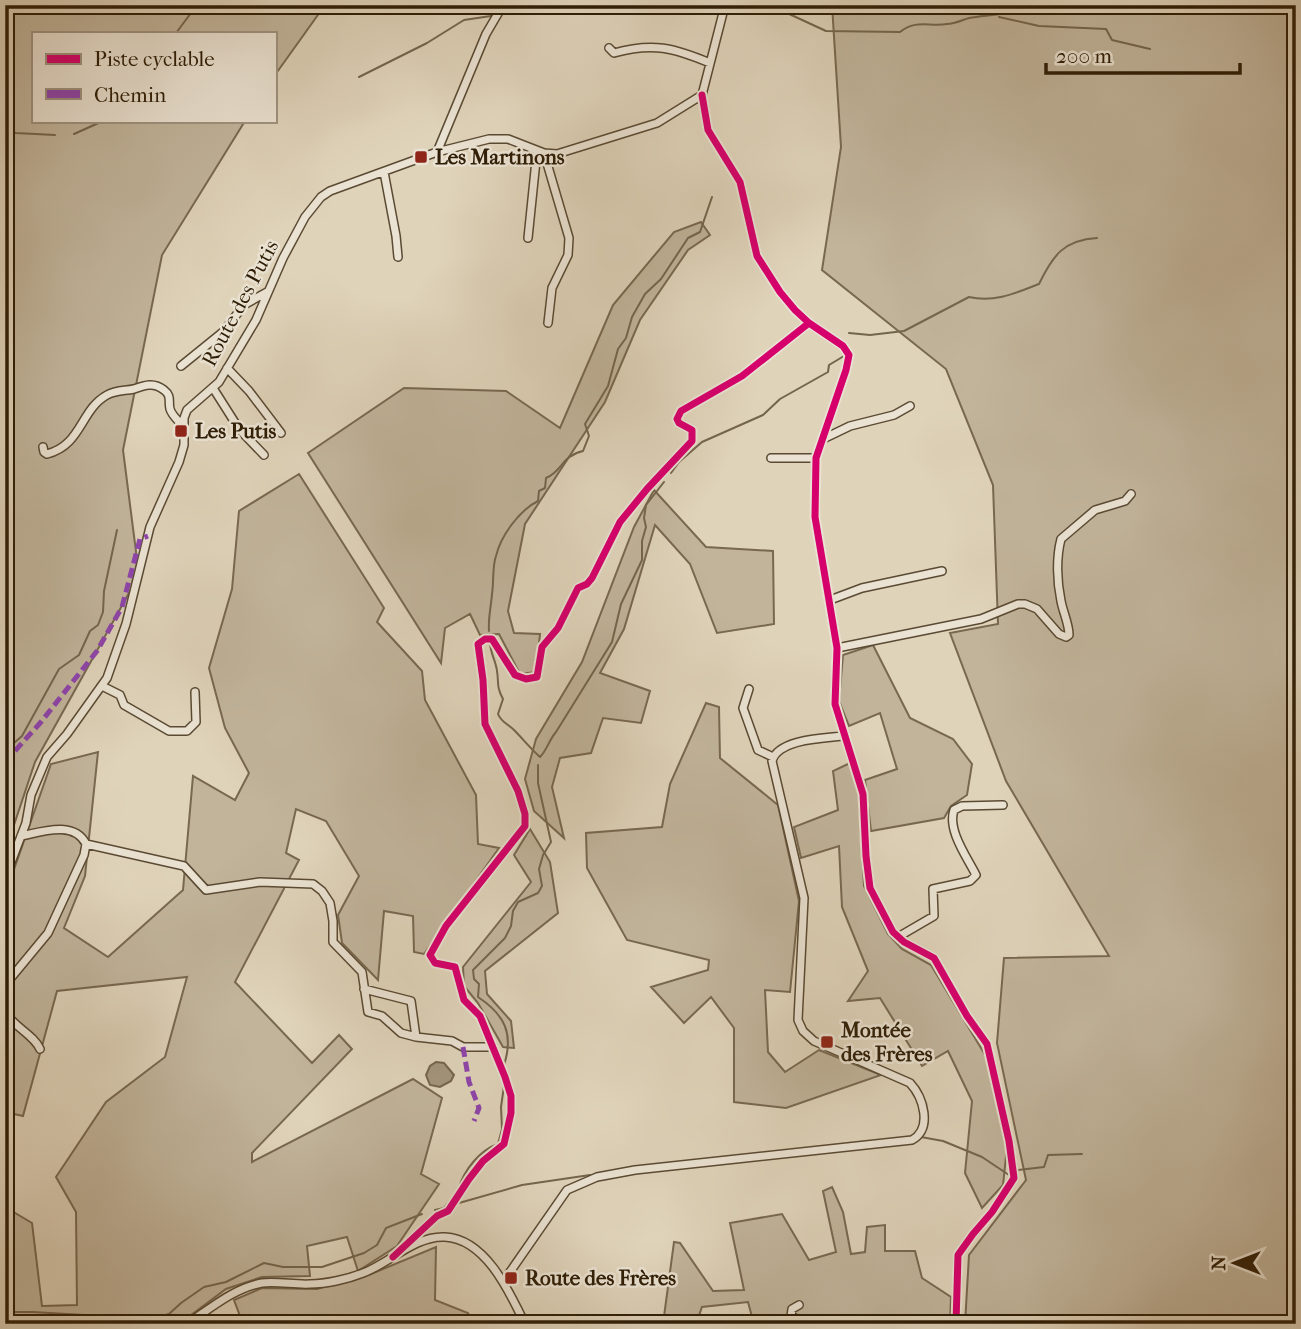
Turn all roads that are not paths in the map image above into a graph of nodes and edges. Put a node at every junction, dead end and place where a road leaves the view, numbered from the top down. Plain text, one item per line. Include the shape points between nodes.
1 (503, 5) edge
2 (725, 5) edge
3 (609, 48) dead end
4 (710, 63) junction
5 (702, 95) junction
6 (437, 152) junction
7 (540, 152) junction
8 (384, 172) junction
9 (528, 238) dead end
10 (398, 257) dead end
11 (268, 292) junction
12 (548, 323) dead end
13 (809, 323) junction
14 (181, 366) dead end
15 (227, 368) junction
16 (213, 387) junction
17 (910, 406) dead end
18 (184, 427) junction
19 (281, 433) dead end
20 (823, 439) junction
21 (43, 447) dead end
22 (264, 455) dead end
23 (771, 458) dead end
24 (816, 458) junction
25 (1131, 494) dead end
26 (943, 571) dead end
27 (830, 600) junction
28 (837, 648) junction
29 (102, 686) junction
30 (748, 689) dead end
31 (195, 692) dead end
32 (843, 736) junction
33 (773, 757) junction
34 (1003, 805) dead end
35 (21, 836) junction
36 (86, 844) junction
37 (5, 878) edge
38 (898, 937) junction
39 (5, 985) edge
40 (364, 989) junction
41 (5, 1012) edge
42 (416, 1037) junction
43 (494, 1047) junction
44 (40, 1049) dead end
45 (393, 1257) junction
46 (502, 1282) junction
47 (799, 1305) dead end
48 (187, 1324) edge
49 (525, 1324) edge
50 (806, 1324) edge
51 (956, 1324) edge

1 - 6 street via 487,31
2 - 4 street
3 - 4 street via 614,53 670,48
4 - 5 street
5 - 7 street, Route des Putis via 657,123 566,152
5 - 13 street via 708,130 740,182 757,256 780,292
6 - 7 street, Route des Putis via 500,138
6 - 8 street, Route des Putis
7 - 9 street
7 - 12 street via 569,238 568,256 552,288
8 - 10 street
8 - 11 street, Route des Putis via 321,197 305,217
11 - 14 street via 244,305 223,332
11 - 15 street, Route des Putis
13 - 20 street via 849,355
13 - 43 street via 756,366 681,411 677,419 691,430 692,441 615,530 592,578 578,588 558,628 542,647 537,677 515,675 492,639 478,643 485,724 518,791 525,827 446,926 430,955 435,963 455,967 464,1000 480,1016
15 - 16 street, Route des Putis
15 - 19 street
16 - 18 street, Route des Putis via 187,411
16 - 22 street via 239,429
17 - 20 street
18 - 21 street via 172,413 169,394 146,385 108,394 89,412 75,438 47,454
18 - 29 street, Route des Putis via 179,462 150,527 126,624
20 - 24 street
23 - 24 street
24 - 27 street via 815,517
25 - 28 street via 1125,501 1095,510 1061,539 1058,567 1069,629 1066,637 1037,609 1018,604 981,619
26 - 27 street via 862,588
27 - 28 street
28 - 32 street via 835,704
29 - 31 street via 120,695 124,705 169,731 187,731 196,722
29 - 35 street, Route des Putis via 47,757
30 - 33 street via 743,711 758,750
32 - 33 street via 783,747
32 - 38 street via 863,794 870,888
33 - 46 street via 804,898 800,1026 814,1041 910,1083 922,1102 922,1130 912,1140 597,1177 567,1190
34 - 38 street via 954,810 954,828 976,875 970,881 933,889 934,916
35 - 36 street via 66,830 78,834
35 - 37 street, Route des Putis
36 - 39 street via 48,933
36 - 40 street via 184,866 206,890 260,881 313,884 330,904 333,942 362,972
38 - 51 street via 934,958 987,1044 1009,1141 1014,1178 958,1255
40 - 42 street via 368,1012
40 - 42 street via 411,1001
41 - 44 street
42 - 43 street via 452,1041 463,1047
43 - 45 street via 511,1096 504,1144 483,1161 448,1212 437,1216
45 - 46 street via 418,1243 445,1237 470,1245
45 - 48 street via 363,1273 314,1284 263,1283 235,1291
46 - 49 street
47 - 50 street via 791,1316

